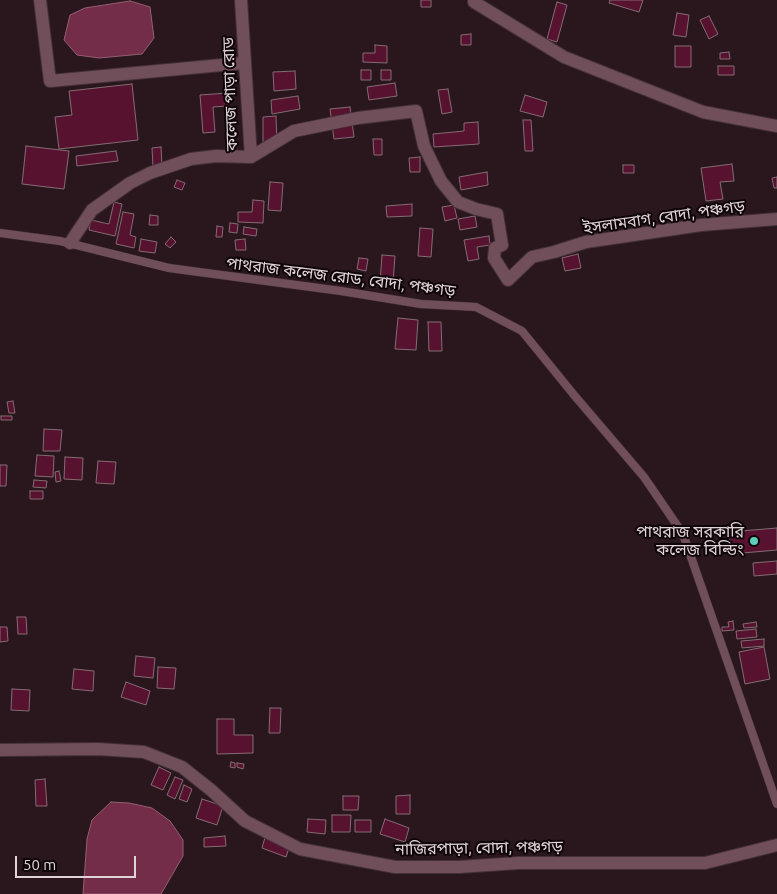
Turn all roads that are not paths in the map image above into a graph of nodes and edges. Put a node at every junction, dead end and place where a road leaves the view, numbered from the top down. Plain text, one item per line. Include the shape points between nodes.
1 (40, 0) edge
2 (241, 0) edge
3 (474, 0) edge
4 (243, 63) dead end
5 (777, 126) edge
6 (251, 157) junction
7 (777, 219) edge
8 (0, 233) edge
9 (70, 243) junction
10 (0, 750) edge
11 (777, 804) edge
12 (777, 845) edge

1 - 4 street, কলেজ পাড়া রোড via 50,81
2 - 6 street, কলেজ পাড়া রোড
3 - 5 street via 564,57 703,112
6 - 7 street, ইসলামবাগ, বোদা, পঞ্চগড় via 294,131 416,110 424,146 441,180 458,202 498,214 502,245 495,248 494,258 508,280 532,257 586,242
6 - 9 street, কলেজ পাড়া রোড via 191,159 130,182 92,210
8 - 9 lane, পাথরাজ কলেজ রোড, বোদা, পঞ্চগড়
9 - 11 lane, পাথরাজ কলেজ রোড, বোদা, পঞ্চগড় via 169,268 421,304 476,306 522,331 644,477 683,534
10 - 12 street, নাজিরপাড়া, বোদা, পঞ্চগড় via 144,752 182,767 245,821 300,849 395,867 705,863

